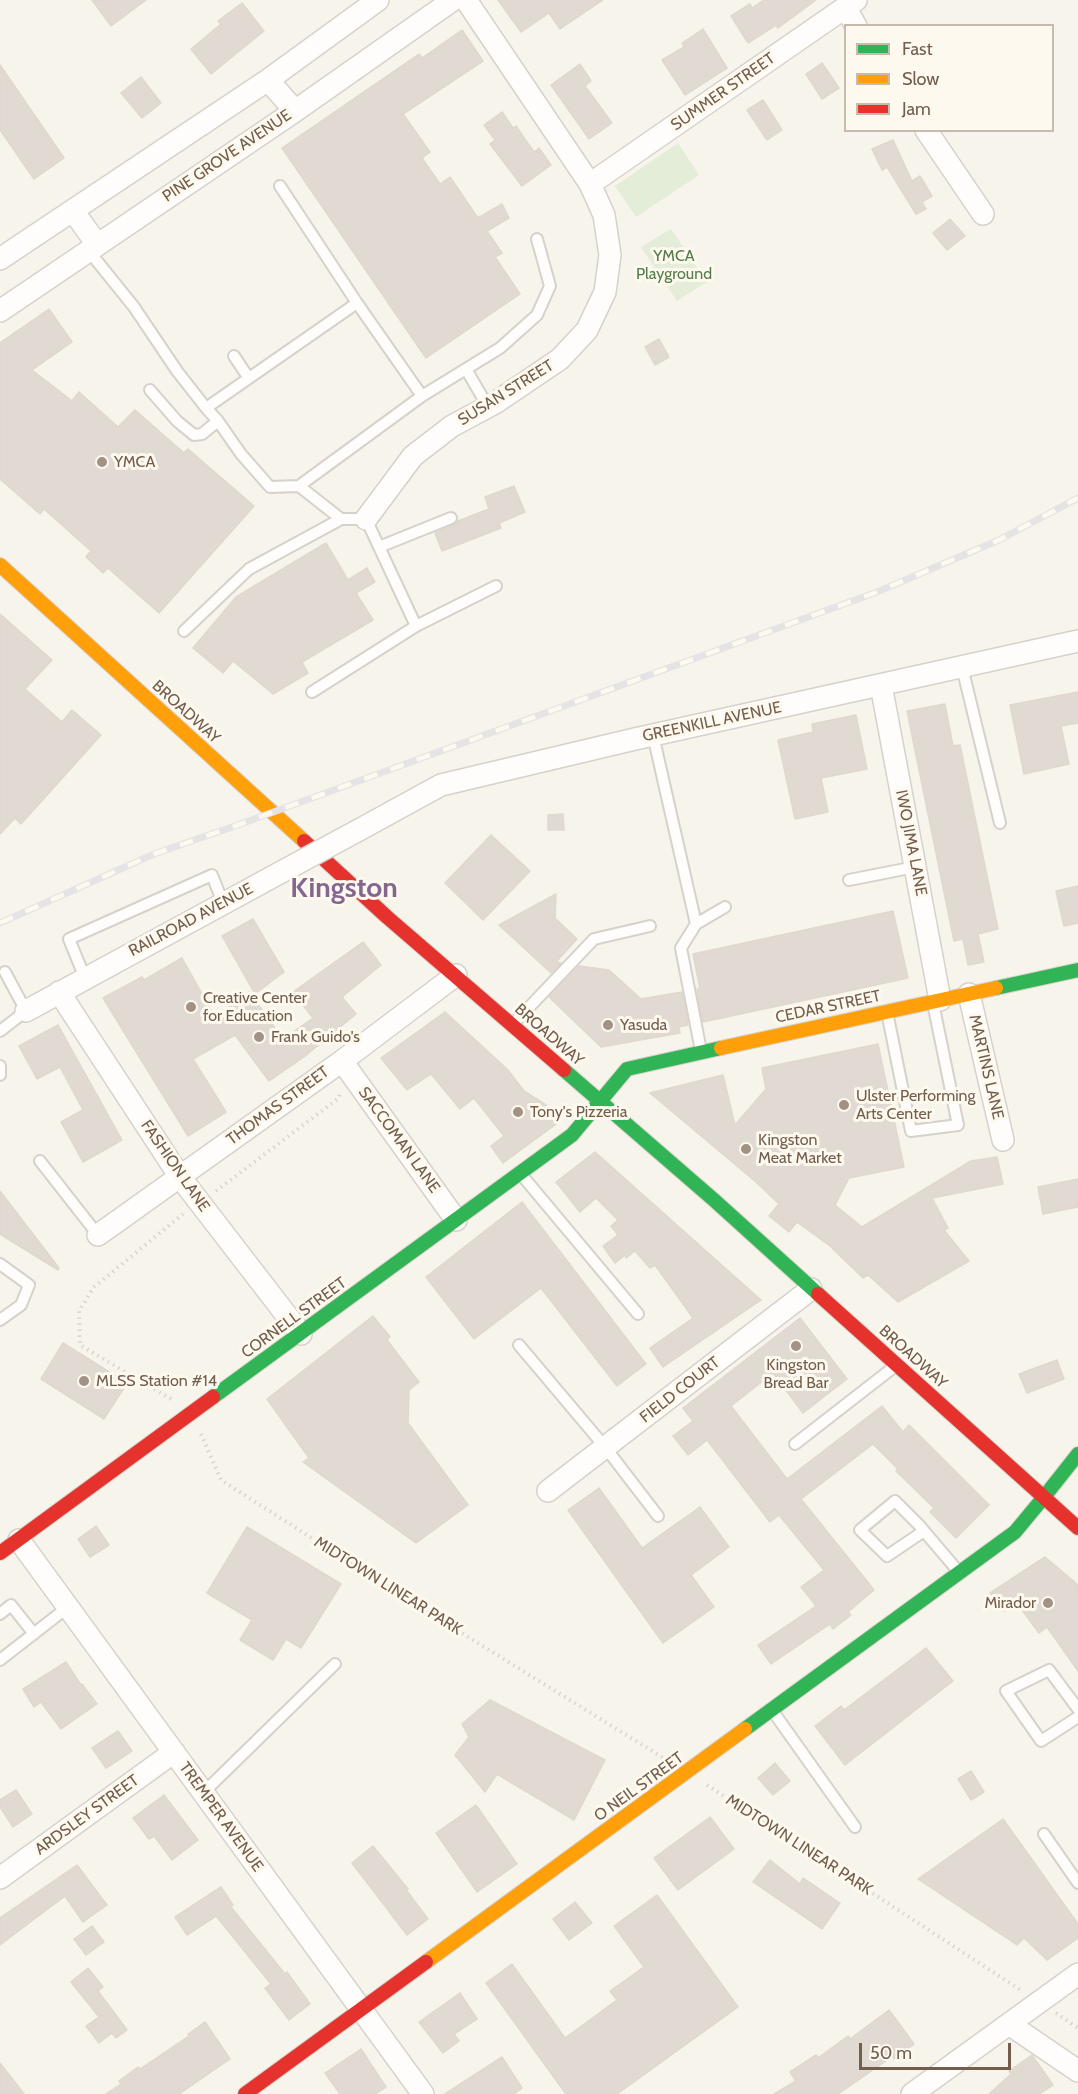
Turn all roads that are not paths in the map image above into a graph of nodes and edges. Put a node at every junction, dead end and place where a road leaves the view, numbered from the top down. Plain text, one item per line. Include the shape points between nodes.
1 (378, 0) edge
2 (453, 0) edge
3 (466, 0) edge
4 (850, 4) edge
5 (855, 24) edge
6 (268, 80) junction
7 (294, 111) junction
8 (927, 132) edge
9 (590, 184) junction
10 (280, 186) dead end
11 (73, 211) junction
12 (983, 214) dead end
13 (537, 239) dead end
14 (92, 247) junction
15 (0, 260) edge
16 (357, 303) junction
17 (1, 306) edge
18 (234, 356) dead end
19 (466, 369) junction
20 (248, 377) junction
21 (150, 390) dead end
22 (422, 396) junction
23 (488, 407) junction
24 (206, 408) junction
25 (218, 421) junction
26 (299, 486) junction
27 (451, 518) dead end
28 (341, 519) junction
29 (366, 519) junction
30 (379, 547) junction
31 (0, 565) edge
32 (496, 586) dead end
33 (416, 626) junction
34 (184, 631) dead end
35 (1078, 641) edge
36 (962, 667) junction
37 (881, 685) junction
38 (312, 692) dead end
39 (653, 735) junction
40 (1000, 823) dead end
41 (357, 831) joint
42 (915, 867) junction
43 (849, 880) dead end
44 (223, 903) junction
45 (725, 907) dead end
46 (696, 924) junction
47 (650, 926) dead end
48 (1078, 970) edge
49 (5, 972) dead end
50 (456, 975) junction
51 (85, 978) junction
52 (59, 992) junction
53 (969, 994) junction
54 (936, 1001) junction
55 (26, 1011) junction
56 (887, 1012) junction
57 (512, 1024) junction
58 (0, 1031) edge
59 (701, 1051) junction
60 (342, 1061) junction
61 (0, 1066) edge
62 (0, 1075) edge
63 (601, 1101) junction
64 (1003, 1140) dead end
65 (40, 1161) dead end
66 (520, 1173) junction
67 (180, 1177) junction
68 (456, 1220) junction
69 (98, 1235) joint
70 (0, 1264) edge
71 (812, 1289) junction
72 (638, 1314) dead end
73 (0, 1320) edge
74 (301, 1334) junction
75 (519, 1345) dead end
76 (896, 1365) junction
77 (795, 1444) dead end
78 (605, 1448) junction
79 (1078, 1454) edge
80 (548, 1491) dead end
81 (1044, 1497) junction
82 (658, 1516) dead end
83 (1078, 1528) edge
84 (924, 1531) junction
85 (19, 1540) junction
86 (0, 1553) edge
87 (958, 1572) junction
88 (68, 1607) junction
89 (0, 1614) edge
90 (34, 1634) junction
91 (0, 1660) edge
92 (335, 1664) dead end
93 (772, 1709) junction
94 (1078, 1709) edge
95 (1078, 1717) edge
96 (174, 1752) junction
97 (203, 1792) junction
98 (855, 1827) dead end
99 (1044, 1834) dead end
100 (0, 1878) edge
101 (1078, 1883) edge
102 (1078, 1974) edge
103 (360, 2009) junction
104 (1009, 2024) junction
105 (1078, 2071) edge
106 (245, 2094) edge
107 (423, 2094) edge
108 (912, 2094) edge

1 - 6 street
2 - 7 street, PINE GROVE AVENUE
3 - 9 street, SUSAN STREET
4 - 5 street
4 - 9 street, SUMMER STREET
6 - 7 street
6 - 11 street
7 - 14 street, PINE GROVE AVENUE
8 - 12 street
9 - 23 street, SUSAN STREET via 604,215 610,255 605,292 587,330 560,359
10 - 16 lane
11 - 14 street
11 - 15 street
13 - 19 lane via 550,286 537,315 500,348
14 - 17 street, PINE GROVE AVENUE
14 - 24 lane
16 - 20 lane
16 - 22 lane
18 - 20 lane
19 - 22 lane
19 - 23 lane
20 - 24 lane
21 - 25 lane via 194,435 202,434
22 - 26 lane
23 - 29 street, SUSAN STREET via 452,426 413,456
24 - 25 lane
25 - 26 lane via 240,454 270,487
26 - 28 lane
27 - 30 lane
28 - 29 lane
28 - 34 lane via 249,569
29 - 30 lane
30 - 33 lane
31 - 50 main road, BROADWAY
32 - 33 lane
33 - 38 lane
35 - 36 street, GREENKILL AVENUE
36 - 37 street, GREENKILL AVENUE
36 - 40 lane
37 - 39 street, GREENKILL AVENUE
37 - 42 street, IWO JIMA LANE
39 - 41 street, GREENKILL AVENUE via 441,784
39 - 46 lane
41 - 44 street, RAILROAD AVENUE, bridge
42 - 43 lane
42 - 54 street, IWO JIMA LANE
44 - 51 street, RAILROAD AVENUE
44 - 51 lane via 212,874 69,939
45 - 46 lane
46 - 59 lane via 681,948
47 - 57 lane via 594,939
48 - 53 main road, CEDAR STREET
49 - 55 lane
50 - 57 main road, BROADWAY
50 - 60 street, THOMAS STREET
51 - 52 street, RAILROAD AVENUE
52 - 55 street, RAILROAD AVENUE
52 - 67 street, FASHION LANE
53 - 54 main road, CEDAR STREET
53 - 64 street, MARTINS LANE
54 - 56 main road, CEDAR STREET
54 - 56 lane via 958,1125 910,1131
55 - 58 lane
56 - 59 main road, CEDAR STREET
57 - 63 main road, BROADWAY
59 - 63 main road, CEDAR STREET via 627,1068
60 - 67 street, THOMAS STREET
60 - 68 street, SACCOMAN LANE
61 - 62 lane
63 - 66 main road, CORNELL STREET via 572,1135
63 - 71 main road, BROADWAY
65 - 69 lane
66 - 68 main road, CORNELL STREET
66 - 72 lane
67 - 69 street, THOMAS STREET
67 - 74 street, FASHION LANE
68 - 74 main road, CORNELL STREET
70 - 73 lane via 29,1285 21,1305
71 - 76 main road, BROADWAY
71 - 78 street, FIELD COURT
74 - 85 main road, CORNELL STREET
75 - 78 lane
76 - 77 lane
76 - 81 main road, BROADWAY
78 - 80 street, FIELD COURT
78 - 82 lane
79 - 81 main road, O NEIL STREET
81 - 83 main road, BROADWAY
81 - 87 main road, O NEIL STREET via 1015,1532
84 - 84 lane via 895,1501 860,1530 887,1556
84 - 87 lane
85 - 86 main road, CORNELL STREET
85 - 88 street, TREMPER AVENUE
87 - 93 main road, O NEIL STREET
88 - 90 lane
88 - 96 street, TREMPER AVENUE
89 - 90 lane via 11,1605
90 - 91 lane
92 - 97 lane
93 - 98 lane
93 - 103 main road, O NEIL STREET
94 - 95 lane via 1049,1670 1006,1691 1041,1740
96 - 97 street, TREMPER AVENUE
96 - 100 street, ARDSLEY STREET
97 - 103 street, TREMPER AVENUE
99 - 101 lane
102 - 104 street
103 - 106 main road, O NEIL STREET
103 - 107 street, TREMPER AVENUE
104 - 105 street
104 - 108 street

